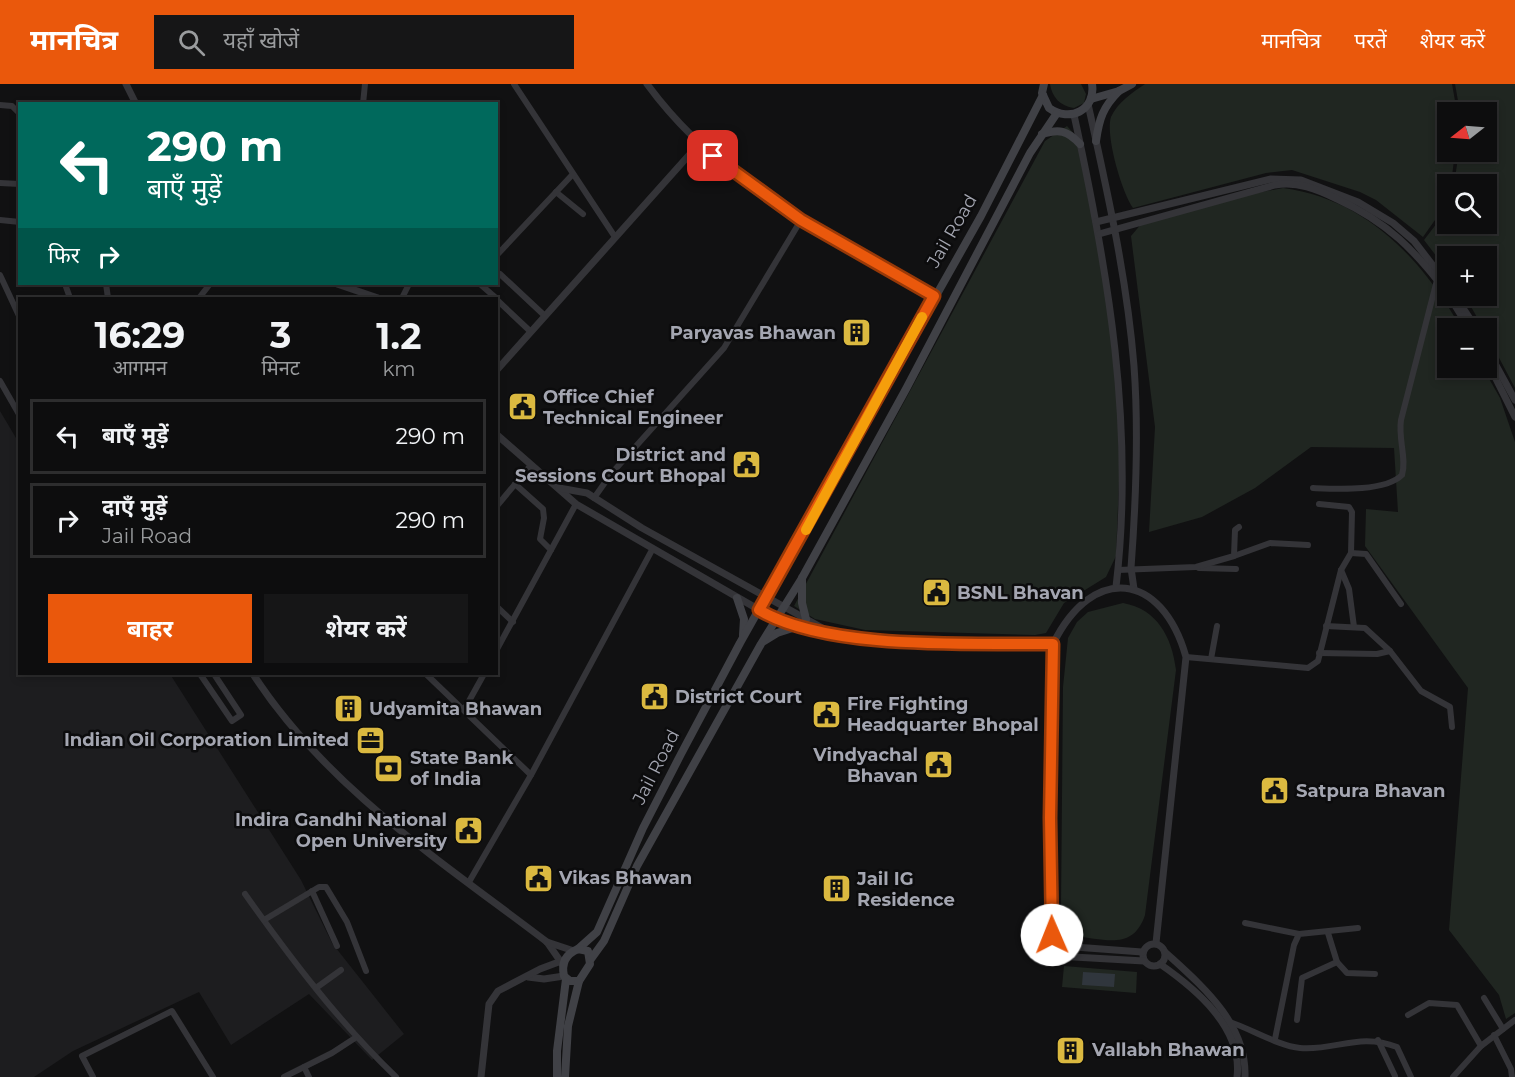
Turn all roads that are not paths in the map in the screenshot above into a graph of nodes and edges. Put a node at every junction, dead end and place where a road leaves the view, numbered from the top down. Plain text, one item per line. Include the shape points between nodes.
1 (126, 84) edge
2 (365, 84) edge
3 (514, 84) edge
4 (647, 84) edge
5 (1044, 84) edge
6 (1092, 84) edge
7 (1132, 84) edge
8 (1119, 91) junction
9 (1043, 95) junction
10 (135, 102) edge
11 (363, 102) edge
12 (1090, 102) junction
13 (0, 105) edge
14 (18, 112) edge
15 (1057, 113) junction
16 (1074, 115) junction
17 (1042, 134) junction
18 (1096, 141) junction
19 (1080, 144) junction
20 (698, 145) junction
21 (573, 174) junction
22 (0, 183) edge
23 (18, 184) edge
24 (556, 192) junction
25 (584, 214) dead end
26 (1112, 219) junction
27 (0, 220) edge
28 (801, 220) junction
29 (18, 222) edge
30 (1096, 222) junction
31 (1114, 231) junction
32 (1099, 234) junction
33 (615, 237) junction
34 (498, 254) edge
35 (1437, 271) edge
36 (500, 274) dead end
37 (0, 275) edge
38 (1437, 280) joint
39 (209, 285) edge
40 (340, 285) edge
41 (481, 285) edge
42 (934, 296) junction
43 (200, 297) edge
44 (375, 297) edge
45 (494, 297) edge
46 (498, 301) edge
47 (18, 314) edge
48 (545, 316) junction
49 (531, 332) junction
50 (1497, 367) edge
51 (498, 369) edge
52 (1496, 378) edge
53 (0, 381) edge
54 (1515, 400) edge
55 (18, 412) edge
56 (1515, 417) edge
57 (498, 436) edge
58 (531, 465) junction
59 (515, 484) junction
60 (558, 488) junction
61 (1314, 488) dead end
62 (594, 498) junction
63 (576, 504) junction
64 (1319, 504) dead end
65 (498, 505) edge
66 (1239, 526) dead end
67 (1308, 545) dead end
68 (551, 550) junction
69 (652, 550) junction
70 (1351, 553) junction
71 (1234, 556) junction
72 (1196, 567) junction
73 (1131, 568) junction
74 (1236, 569) dead end
75 (1118, 570) junction
76 (1341, 570) junction
77 (802, 578) junction
78 (1116, 587) junction
79 (1134, 589) junction
80 (767, 596) junction
81 (737, 598) junction
82 (1401, 604) dead end
83 (783, 606) junction
84 (498, 608) edge
85 (759, 610) junction
86 (775, 620) junction
87 (513, 622) junction
88 (803, 623) junction
89 (1216, 626) dead end
90 (1326, 626) junction
91 (1354, 627) junction
92 (743, 639) junction
93 (761, 644) junction
94 (1053, 644) junction
95 (498, 648) edge
96 (1390, 651) junction
97 (1319, 653) junction
98 (1186, 657) junction
99 (1211, 659) junction
100 (201, 675) edge
101 (215, 675) edge
102 (254, 675) edge
103 (427, 675) edge
104 (483, 675) edge
105 (464, 710) junction
106 (1452, 727) dead end
107 (531, 775) junction
108 (469, 882) junction
109 (312, 891) junction
110 (245, 894) dead end
111 (264, 920) junction
112 (1245, 923) dead end
113 (1358, 928) dead end
114 (1328, 933) junction
115 (1299, 934) junction
116 (1052, 935) junction
117 (547, 942) junction
118 (1156, 943) junction
119 (337, 946) dead end
120 (1061, 946) junction
121 (576, 950) junction
122 (1143, 952) junction
123 (1165, 952) junction
124 (1056, 956) junction
125 (591, 959) junction
126 (1144, 961) junction
127 (563, 962) junction
128 (1337, 962) junction
129 (1160, 964) junction
130 (341, 970) dead end
131 (366, 971) dead end
132 (1375, 974) dead end
133 (528, 977) junction
134 (565, 978) junction
135 (579, 981) junction
136 (316, 988) junction
137 (1484, 998) dead end
138 (1408, 1015) dead end
139 (1297, 1020) dead end
140 (1515, 1020) edge
141 (1230, 1022) junction
142 (1503, 1029) junction
143 (1494, 1035) junction
144 (355, 1038) junction
145 (1275, 1039) junction
146 (1377, 1039) junction
147 (1481, 1046) junction
148 (304, 1067) junction
149 (91, 1076) edge
150 (1395, 1076) edge
151 (213, 1077) edge
152 (284, 1077) edge
153 (309, 1077) edge
154 (396, 1077) edge
155 (481, 1077) edge
156 (557, 1077) edge
157 (565, 1077) edge
158 (1237, 1077) edge
159 (1245, 1077) edge
160 (1411, 1077) edge
161 (1453, 1077) edge
162 (1512, 1077) edge

1 - 10 street
2 - 11 street
3 - 21 street
4 - 20 street
5 - 9 main road
6 - 12 main road
7 - 8 main road
8 - 12 main road
8 - 18 main road via 1106,104 1099,119
9 - 15 main road via 1049,108
9 - 42 main road, Jail Road via 981,216
12 - 16 main road
12 - 18 street
13 - 14 street via 12,106
15 - 16 main road
15 - 17 main road, Jail Road
16 - 19 street
17 - 19 main road via 1066,132
17 - 77 main road, Jail Road
18 - 26 street
19 - 30 street
20 - 28 street
20 - 33 street
21 - 24 street
21 - 33 street
22 - 23 street
24 - 25 street
24 - 34 street
26 - 30 street
26 - 31 street
26 - 35 street via 1271,179 1301,180 1358,202 1393,223
27 - 29 street
28 - 42 street
28 - 62 street via 724,348
30 - 32 street
31 - 32 street
31 - 38 street via 1275,185 1293,184 1323,192 1392,230
31 - 73 street via 1134,366 1137,430
32 - 75 street via 1119,389 1122,449
33 - 48 street
36 - 48 street
37 - 47 street
38 - 61 street via 1398,434 1402,475 1363,488
39 - 43 street
40 - 44 street
41 - 45 street
42 - 80 main road, Jail Road
46 - 49 street
48 - 49 street
49 - 51 street
50 - 54 street
52 - 56 street
53 - 55 street
57 - 58 street
58 - 59 street
58 - 60 street
59 - 65 street
59 - 68 street via 543,509 540,539
60 - 62 street via 582,491
60 - 63 street
62 - 80 street
63 - 68 street
63 - 69 street
64 - 70 street via 1352,508
66 - 71 street via 1235,530
67 - 71 street via 1270,543
68 - 87 street
69 - 81 street
69 - 107 street
70 - 76 street
70 - 82 street via 1366,554
71 - 72 street
72 - 73 street
72 - 74 street
73 - 75 street
73 - 79 street
75 - 78 street
76 - 90 street
76 - 91 street via 1349,589
77 - 83 main road, Jail Road
77 - 88 main road
78 - 79 street
78 - 94 street via 1082,603 1065,620
79 - 98 street via 1168,615 1179,633
80 - 83 street
80 - 85 main road, Jail Road
81 - 85 street
81 - 92 main road via 744,619
83 - 86 main road, Jail Road
83 - 88 street
84 - 87 street
85 - 86 street
85 - 92 main road, Jail Road
86 - 88 street
86 - 93 main road, Jail Road
87 - 95 street
88 - 93 main road
88 - 94 street via 831,633 882,640
89 - 99 street
90 - 91 street
90 - 97 street
91 - 96 street via 1365,628
92 - 121 main road, Jail Road via 646,821 597,932
93 - 125 main road, Jail Road via 637,866 604,941
94 - 116 street
96 - 97 street
96 - 106 street via 1421,691 1450,706
97 - 99 street via 1318,661 1308,668
98 - 99 street
98 - 118 street
100 - 101 street via 232,721 241,715
102 - 108 street via 296,729 368,804 398,831
103 - 105 street
104 - 105 street
105 - 107 street
107 - 108 street
108 - 117 street
109 - 111 street
109 - 119 street
109 - 131 street via 323,886 328,889 356,941
110 - 111 street
111 - 136 street
112 - 115 street
113 - 114 street
114 - 115 street
114 - 128 street
115 - 145 street
116 - 120 street
116 - 124 street via 1041,939 1038,950 1047,958
117 - 121 street
117 - 127 street
118 - 122 street via 1147,945
118 - 123 street
120 - 122 street
120 - 124 street
121 - 125 main road via 588,951
121 - 127 main road
122 - 126 street
123 - 129 street
123 - 141 street via 1204,988
124 - 126 street
125 - 135 main road
126 - 129 street via 1151,966
127 - 133 street
127 - 134 main road
128 - 132 street via 1347,974
128 - 139 street via 1302,978
129 - 158 street via 1200,995 1219,1019 1233,1046
130 - 136 street
133 - 134 street
133 - 155 street via 508,984 489,1004
134 - 135 main road
134 - 156 main road
135 - 157 main road via 568,1026
136 - 144 street
137 - 142 street
138 - 147 street via 1429,1003 1457,1005
140 - 142 street
141 - 145 street
141 - 159 street via 1242,1052
142 - 143 street
143 - 147 street
143 - 162 street
144 - 148 street
144 - 154 street
145 - 146 street via 1303,1048
146 - 150 street
146 - 160 street via 1397,1047
147 - 161 street
148 - 152 street
148 - 153 street
149 - 151 street via 82,1056 172,1011

